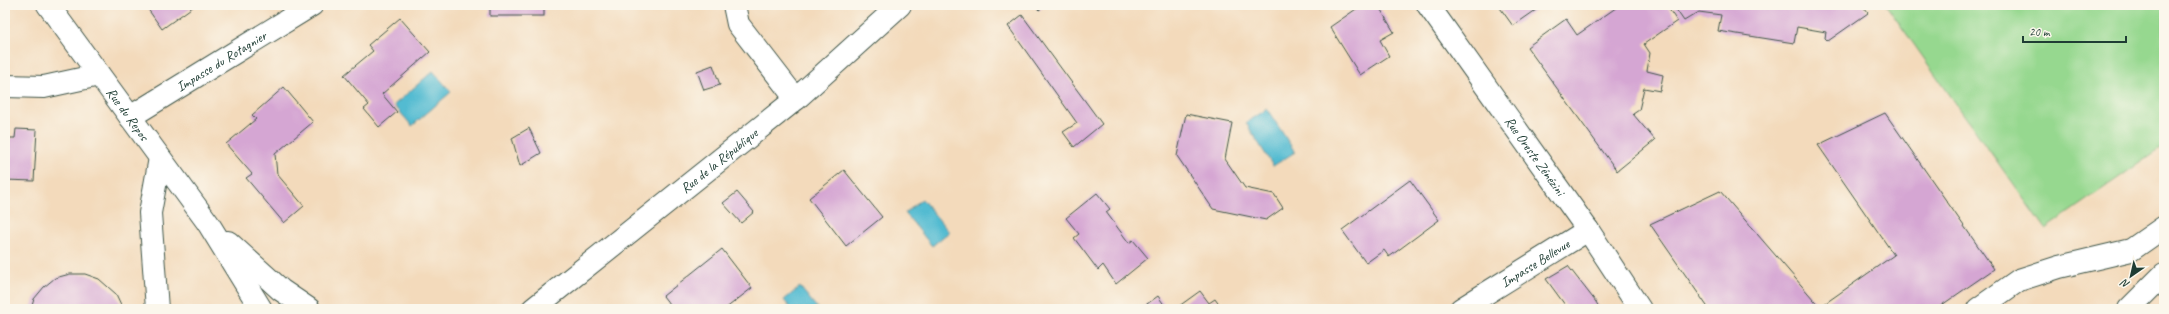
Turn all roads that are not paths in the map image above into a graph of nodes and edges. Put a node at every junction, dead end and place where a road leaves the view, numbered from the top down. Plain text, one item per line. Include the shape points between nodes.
1 (48, 5) edge
2 (312, 5) edge
3 (734, 5) edge
4 (900, 5) edge
5 (1428, 5) edge
6 (99, 75) junction
7 (5, 86) edge
8 (796, 99) junction
9 (130, 117) junction
10 (160, 158) junction
11 (208, 223) junction
12 (2164, 227) edge
13 (1588, 230) junction
14 (2164, 274) edge
15 (157, 309) edge
16 (261, 309) edge
17 (309, 309) edge
18 (533, 309) edge
19 (1461, 309) edge
20 (1640, 309) edge
21 (1978, 309) edge
22 (2129, 309) edge

1 - 6 street, Rue du Repos
2 - 9 street, Impasse du Rotagnier
3 - 8 street via 738,24
4 - 8 street, Rue de la République
5 - 13 street, Rue Oreste Zénézini
6 - 7 street via 44,87
6 - 9 street, Rue du Repos
8 - 18 street, Rue de la République
9 - 10 street, Rue du Repos
10 - 11 street, Rue du Repos
10 - 15 street via 150,213
11 - 16 street, Rue du Repos
11 - 17 street, Rue du Repos via 281,290
12 - 21 street via 2131,250 2059,267 2019,280
13 - 19 street, Impasse Bellevue
13 - 20 street, Rue Oreste Zénézini
14 - 22 street

